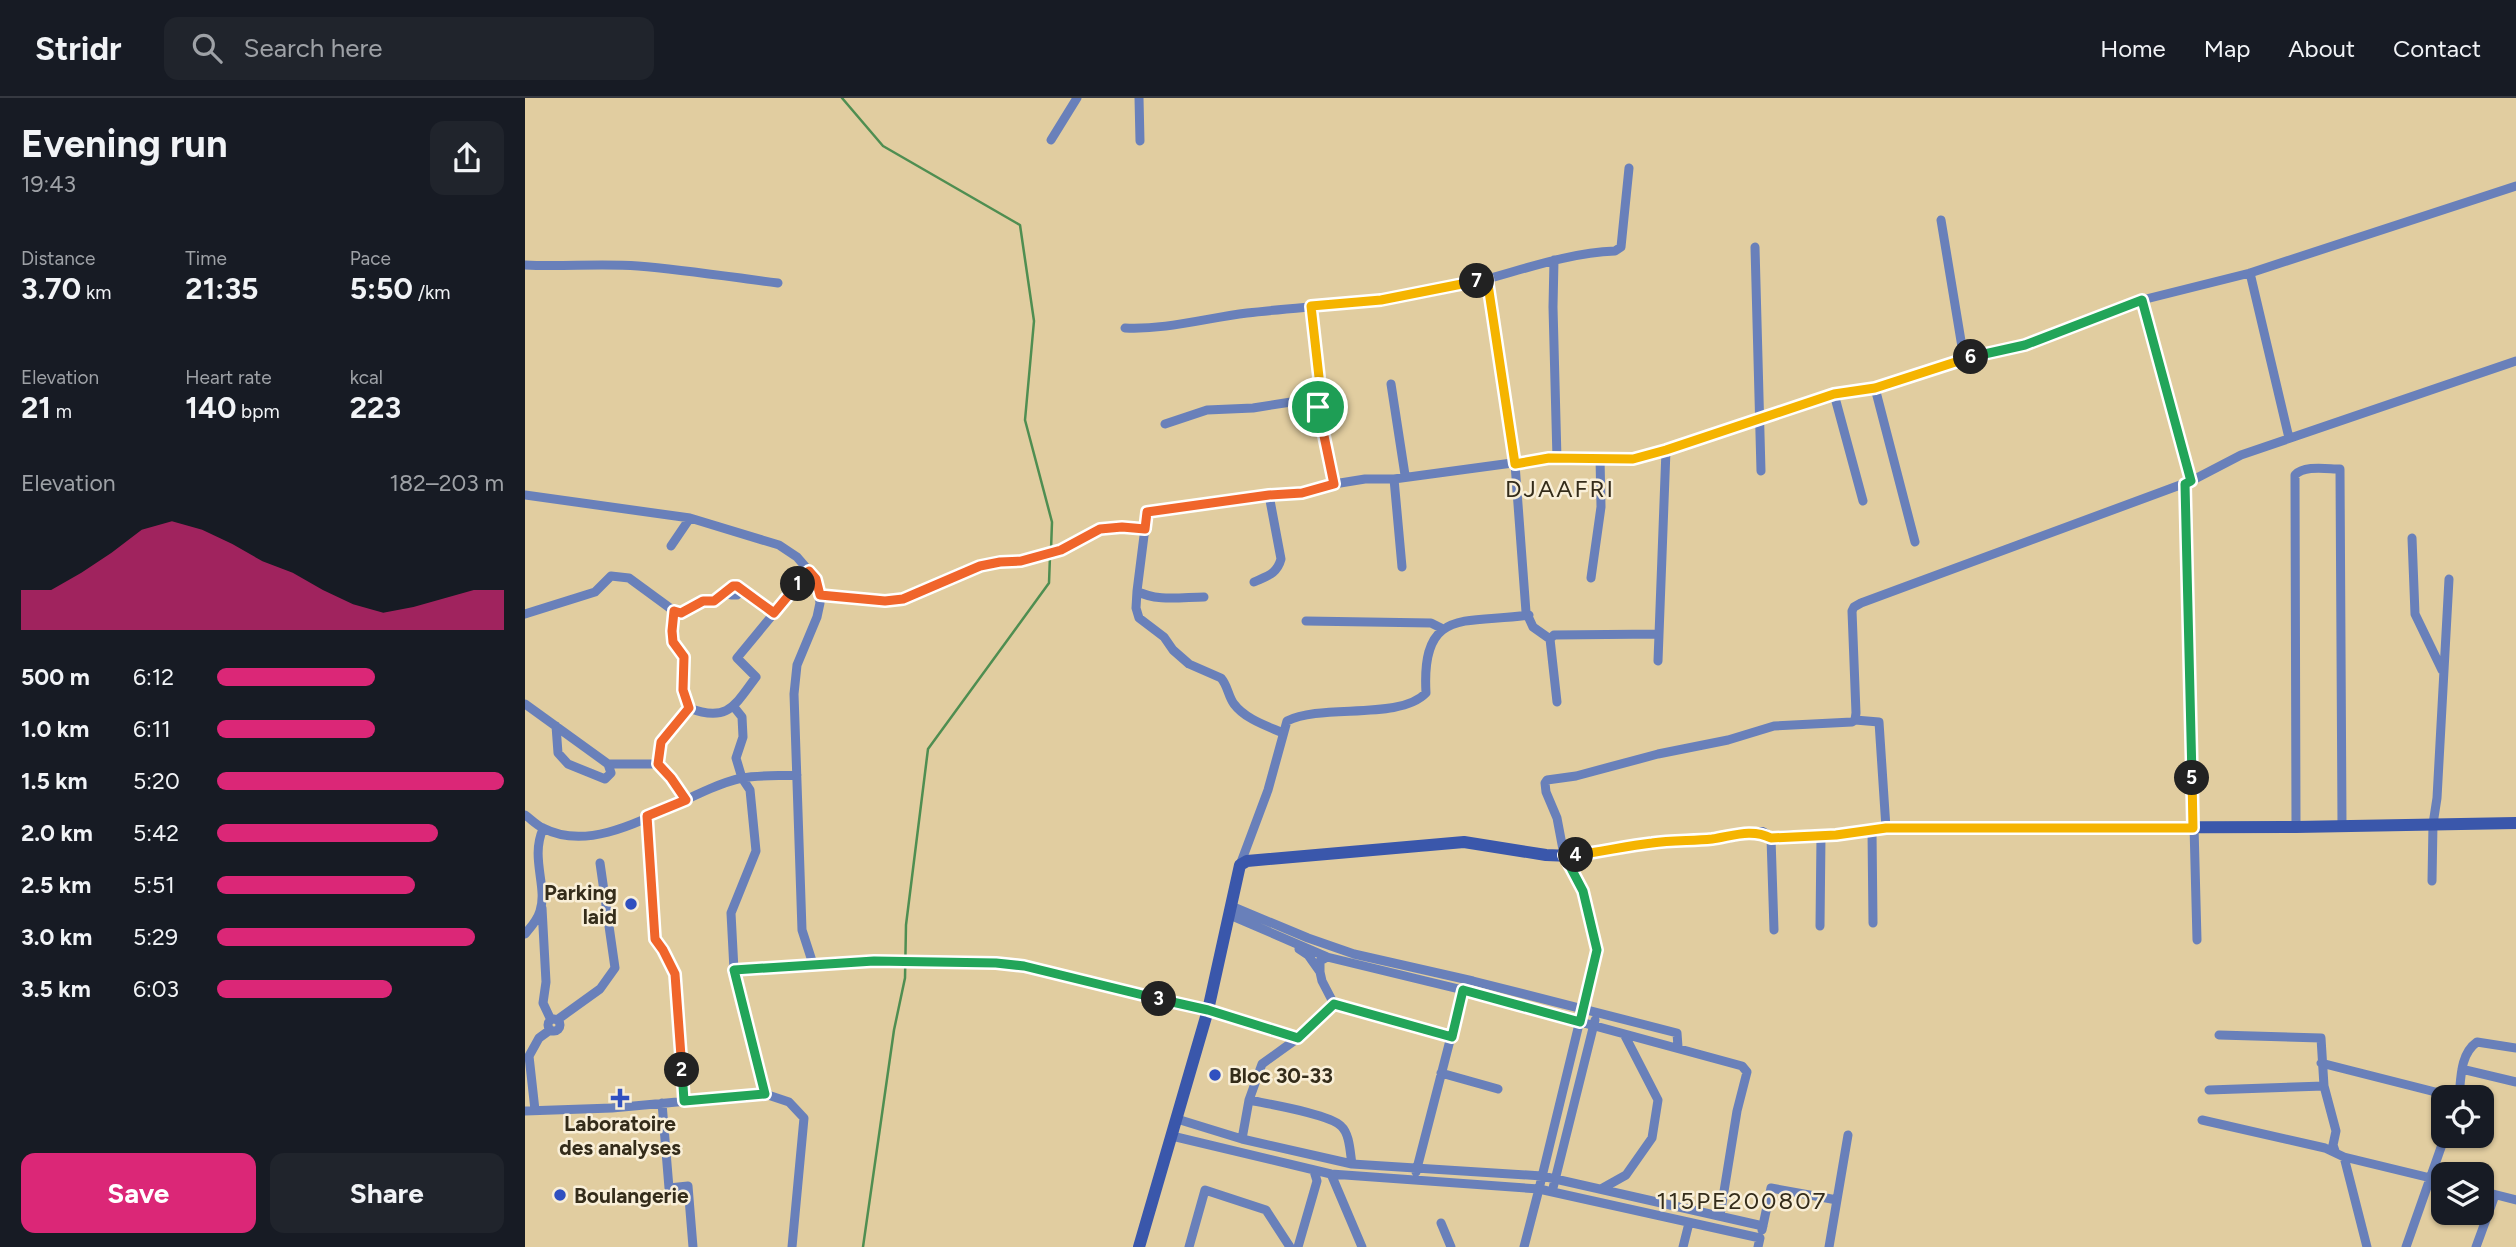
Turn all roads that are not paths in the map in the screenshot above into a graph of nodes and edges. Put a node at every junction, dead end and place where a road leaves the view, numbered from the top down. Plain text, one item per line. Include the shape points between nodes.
1 (1077, 98) edge
2 (1139, 98) edge
3 (1051, 140) dead end
4 (1140, 141) dead end
5 (1629, 168) dead end
6 (2516, 186) edge
7 (1941, 220) dead end
8 (1755, 247) dead end
9 (1554, 260) junction
10 (525, 265) edge
11 (2250, 273) junction
12 (1487, 278) junction
13 (778, 283) dead end
14 (2142, 300) junction
15 (1311, 306) junction
16 (1125, 328) dead end
17 (1964, 359) junction
18 (2516, 361) edge
19 (1391, 384) dead end
20 (1875, 388) junction
21 (1834, 394) junction
22 (1318, 407) junction
23 (1758, 419) junction
24 (1165, 424) dead end
25 (2289, 438) junction
26 (1666, 450) junction
27 (1600, 457) junction
28 (1557, 459) junction
29 (1515, 464) junction
30 (1761, 471) dead end
31 (1405, 475) junction
32 (1394, 479) junction
33 (2188, 482) junction
34 (1334, 484) junction
35 (1269, 495) junction
36 (526, 496) edge
37 (1863, 501) dead end
38 (690, 518) junction
39 (1145, 529) junction
40 (2412, 537) dead end
41 (1915, 542) dead end
42 (671, 546) dead end
43 (1402, 567) dead end
44 (809, 571) junction
45 (1591, 578) dead end
46 (2449, 579) dead end
47 (1254, 582) dead end
48 (1137, 591) junction
49 (820, 595) junction
50 (1204, 597) dead end
51 (674, 611) junction
52 (774, 613) junction
53 (525, 614) edge
54 (1529, 615) junction
55 (1306, 621) dead end
56 (1443, 629) junction
57 (1659, 634) junction
58 (1550, 639) junction
59 (1658, 661) dead end
60 (2442, 670) junction
61 (1557, 702) dead end
62 (525, 704) edge
63 (734, 707) junction
64 (689, 708) junction
65 (1855, 720) junction
66 (556, 726) junction
67 (1283, 733) junction
68 (608, 764) junction
69 (658, 764) junction
70 (797, 775) junction
71 (743, 778) junction
72 (686, 800) junction
73 (525, 815) edge
74 (647, 816) junction
75 (2516, 822) edge
76 (2433, 824) junction
77 (2342, 825) junction
78 (2295, 827) junction
79 (1886, 828) junction
80 (2193, 828) junction
81 (543, 829) junction
82 (1872, 831) junction
83 (1821, 836) junction
84 (1771, 838) junction
85 (1564, 855) junction
86 (600, 863) dead end
87 (1240, 865) junction
88 (2432, 881) dead end
89 (542, 908) junction
90 (1231, 911) junction
91 (1873, 923) dead end
92 (1820, 926) dead end
93 (1774, 930) dead end
94 (525, 934) edge
95 (1282, 938) junction
96 (2197, 940) dead end
97 (1327, 957) junction
98 (813, 964) junction
99 (734, 970) junction
100 (1320, 972) junction
101 (1463, 990) junction
102 (1334, 1004) junction
103 (1583, 1009) junction
104 (1208, 1010) junction
105 (1598, 1013) junction
106 (1580, 1022) junction
107 (553, 1023) junction
108 (1594, 1026) junction
109 (1624, 1034) junction
110 (2219, 1035) dead end
111 (1452, 1037) junction
112 (1298, 1038) junction
113 (1678, 1047) junction
114 (2516, 1048) edge
115 (2321, 1063) junction
116 (2462, 1069) junction
117 (1441, 1073) junction
118 (2516, 1082) edge
119 (2459, 1085) edge
120 (2323, 1086) junction
121 (1498, 1089) dead end
122 (2209, 1090) dead end
123 (2431, 1090) edge
124 (765, 1094) junction
125 (1249, 1100) junction
126 (684, 1101) junction
127 (662, 1103) junction
128 (530, 1111) edge
129 (1177, 1119) junction
130 (2202, 1120) dead end
131 (1848, 1135) dead end
132 (1172, 1136) junction
133 (1242, 1139) junction
134 (2440, 1148) edge
135 (2335, 1152) junction
136 (2344, 1157) junction
137 (1352, 1164) junction
138 (1417, 1167) junction
139 (1314, 1171) junction
140 (1331, 1174) junction
141 (1542, 1176) junction
142 (1413, 1178) junction
143 (1555, 1178) junction
144 (2429, 1178) junction
145 (1539, 1189) junction
146 (1601, 1189) junction
147 (1552, 1192) junction
148 (2495, 1195) joint
149 (1837, 1200) junction
150 (2516, 1200) edge
151 (1720, 1216) junction
152 (1441, 1223) dead end
153 (1689, 1223) junction
154 (1763, 1226) junction
155 (1759, 1243) edge
156 (693, 1247) edge
157 (792, 1247) edge
158 (1139, 1247) edge
159 (1189, 1247) edge
160 (1290, 1247) edge
161 (1298, 1247) edge
162 (1362, 1247) edge
163 (1451, 1247) edge
164 (1524, 1247) edge
165 (1683, 1247) edge
166 (1829, 1247) edge
167 (2367, 1247) edge
168 (2406, 1247) edge
169 (2476, 1247) edge

1 - 3 street
2 - 4 street
5 - 9 street via 1621,247
6 - 11 street
7 - 17 street
8 - 23 street
9 - 12 street
9 - 28 street
10 - 13 street via 640,266
11 - 14 street
11 - 25 street
12 - 15 street via 1381,300
12 - 29 street
14 - 17 street via 2025,345
14 - 33 street
15 - 16 street
15 - 22 street
17 - 20 street
18 - 25 street
19 - 31 street
20 - 21 street
20 - 41 street
21 - 23 street
21 - 37 street
22 - 24 street via 1291,402 1207,410
22 - 34 street
23 - 26 street
23 - 30 street
25 - 33 street via 2241,455
26 - 27 street via 1633,459
26 - 57 street
27 - 28 street
27 - 45 street via 1601,507
28 - 29 street
29 - 31 street
29 - 54 street
31 - 32 street
32 - 34 street
32 - 43 street
33 - 65 street via 1854,607
33 - 80 street
34 - 35 street via 1302,493
35 - 39 street via 1147,512
35 - 47 street via 1281,559 1274,573
36 - 38 street
38 - 42 street
38 - 44 street via 779,544
39 - 48 street
39 - 49 street via 1100,529 1061,550 980,566 903,599
40 - 60 street via 2416,619
44 - 49 street
44 - 52 street
46 - 60 street
48 - 50 street via 1159,598
48 - 67 street via 1139,618 1146,625 1189,664 1221,678 1238,708
49 - 70 street via 817,617 796,674
51 - 52 street via 681,613 703,601 714,601 733,586
51 - 53 street via 621,575 611,576 595,592
51 - 64 street via 673,642 684,657 683,690
52 - 63 street via 737,658 755,677
54 - 56 street via 1472,618
54 - 58 street via 1533,627
55 - 56 street via 1431,623
56 - 67 street via 1436,635 1425,666 1426,693 1421,698 1388,708 1291,719
57 - 58 street via 1554,635
57 - 59 street
58 - 61 street
60 - 76 street
62 - 66 street
63 - 64 street via 717,714
63 - 71 street via 742,717 743,737 736,758
64 - 69 street via 661,742
65 - 79 street via 1879,722
65 - 85 street via 1774,726 1547,780 1546,792
66 - 68 street
66 - 68 street via 558,753 568,764 605,779 611,774
67 - 87 street
68 - 69 street
69 - 72 street
70 - 71 street
70 - 98 street via 802,934
71 - 72 street
71 - 99 street via 750,790 756,851 731,913
72 - 74 street
73 - 81 street
74 - 81 street via 627,828 585,837
74 - 126 street via 655,939 675,974
75 - 76 street
76 - 77 street
76 - 88 street
77 - 78 street
77 - 78 street via 2340,469 2304,470 2295,475
78 - 80 street
79 - 80 street
79 - 82 street
80 - 96 street
81 - 89 street via 538,852
82 - 83 street
82 - 91 street
83 - 84 street
83 - 92 street
84 - 85 street via 1746,832
84 - 93 street
85 - 87 street via 1464,842
85 - 103 street via 1583,891 1597,950
86 - 107 street via 615,968 600,989
87 - 90 street
89 - 94 street
89 - 107 street via 543,1003
90 - 95 street
90 - 103 street via 1354,954
90 - 104 street
95 - 97 street
95 - 100 street via 1308,955
97 - 100 street via 1320,961
97 - 101 street
98 - 99 street
98 - 104 street via 874,961 1024,966
99 - 124 street
100 - 102 street
101 - 106 street
101 - 111 street
102 - 111 street
102 - 112 street
103 - 105 street
103 - 106 street
104 - 112 street
104 - 129 street
105 - 108 street
105 - 113 street via 1677,1033
106 - 108 street
106 - 141 street
107 - 128 street via 529,1056
108 - 109 street
108 - 143 street
109 - 113 street
109 - 146 street via 1657,1094 1654,1125 1652,1138 1626,1175
110 - 115 street via 2322,1038
111 - 117 street
112 - 125 street via 1262,1064
113 - 151 street via 1742,1066 1747,1072
114 - 116 street via 2477,1042 2469,1048
115 - 120 street
115 - 123 street
116 - 118 street
116 - 119 street
117 - 121 street
117 - 138 street
120 - 122 street
120 - 135 street via 2336,1131
124 - 126 street
124 - 157 street via 789,1102 804,1118
125 - 133 street
125 - 137 street via 1342,1126
126 - 127 street
127 - 128 street
127 - 156 street via 669,1188 688,1186
129 - 132 street
129 - 133 street
130 - 135 street
131 - 149 street
132 - 139 street
132 - 158 street
133 - 137 street
134 - 144 street
135 - 136 street
136 - 144 street
136 - 167 street
137 - 138 street
138 - 141 street
138 - 142 street
139 - 140 street
139 - 161 street via 1317,1181
140 - 142 street
140 - 162 street
141 - 143 street
141 - 145 street
142 - 145 street
143 - 146 street
143 - 147 street
144 - 168 street
145 - 147 street
145 - 164 street
146 - 151 street
147 - 153 street
148 - 150 street
148 - 169 street
149 - 154 street via 1771,1188
149 - 166 street
151 - 154 street
152 - 163 street
153 - 155 street
153 - 165 street
154 - 155 street
159 - 160 street via 1205,1190 1266,1210

